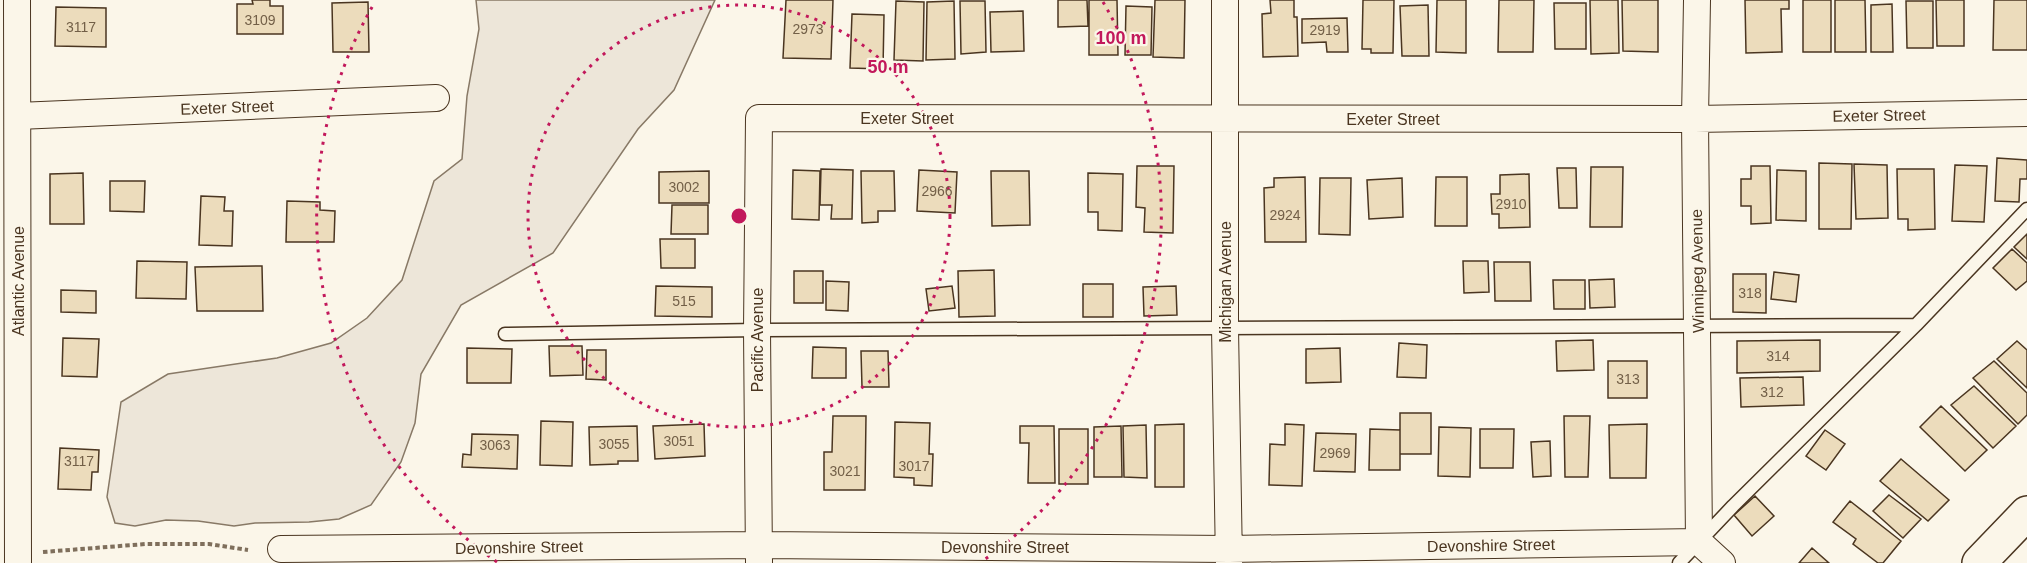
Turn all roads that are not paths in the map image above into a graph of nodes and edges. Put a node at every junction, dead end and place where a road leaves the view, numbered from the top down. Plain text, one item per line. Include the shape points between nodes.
1 (17, 0) edge
2 (1225, 0) edge
3 (1697, 0) edge
4 (436, 98) dead end
5 (2027, 113) edge
6 (18, 116) junction
7 (759, 118) joint
8 (1226, 119) junction
9 (1695, 119) junction
10 (2027, 209) edge
11 (1698, 326) junction
12 (1916, 326) junction
13 (1225, 328) junction
14 (757, 330) junction
15 (505, 334) dead end
16 (2027, 513) edge
17 (1699, 542) junction
18 (281, 549) dead end
19 (19, 553) edge
20 (759, 554) edge
21 (1229, 556) edge
22 (1679, 563) edge
23 (1722, 563) edge
24 (1979, 563) edge

1 - 6 street, Atlantic Avenue
2 - 8 street, Michigan Avenue
3 - 9 street, Winnipeg Avenue
4 - 6 street, Exeter Street
5 - 9 street, Exeter Street
6 - 19 street, Atlantic Avenue
7 - 8 street, Exeter Street
7 - 14 street, Pacific Avenue
8 - 9 street, Exeter Street
8 - 13 street, Michigan Avenue
9 - 11 street, Winnipeg Avenue
10 - 12 lane
11 - 12 lane
11 - 13 lane
11 - 17 street, Winnipeg Avenue
12 - 17 lane
13 - 14 lane
13 - 21 street, Michigan Avenue
14 - 15 lane
14 - 20 street, Pacific Avenue
16 - 24 main road
17 - 21 street, Devonshire Street
17 - 22 lane
17 - 23 street
18 - 20 street, Devonshire Street
20 - 21 street, Devonshire Street

